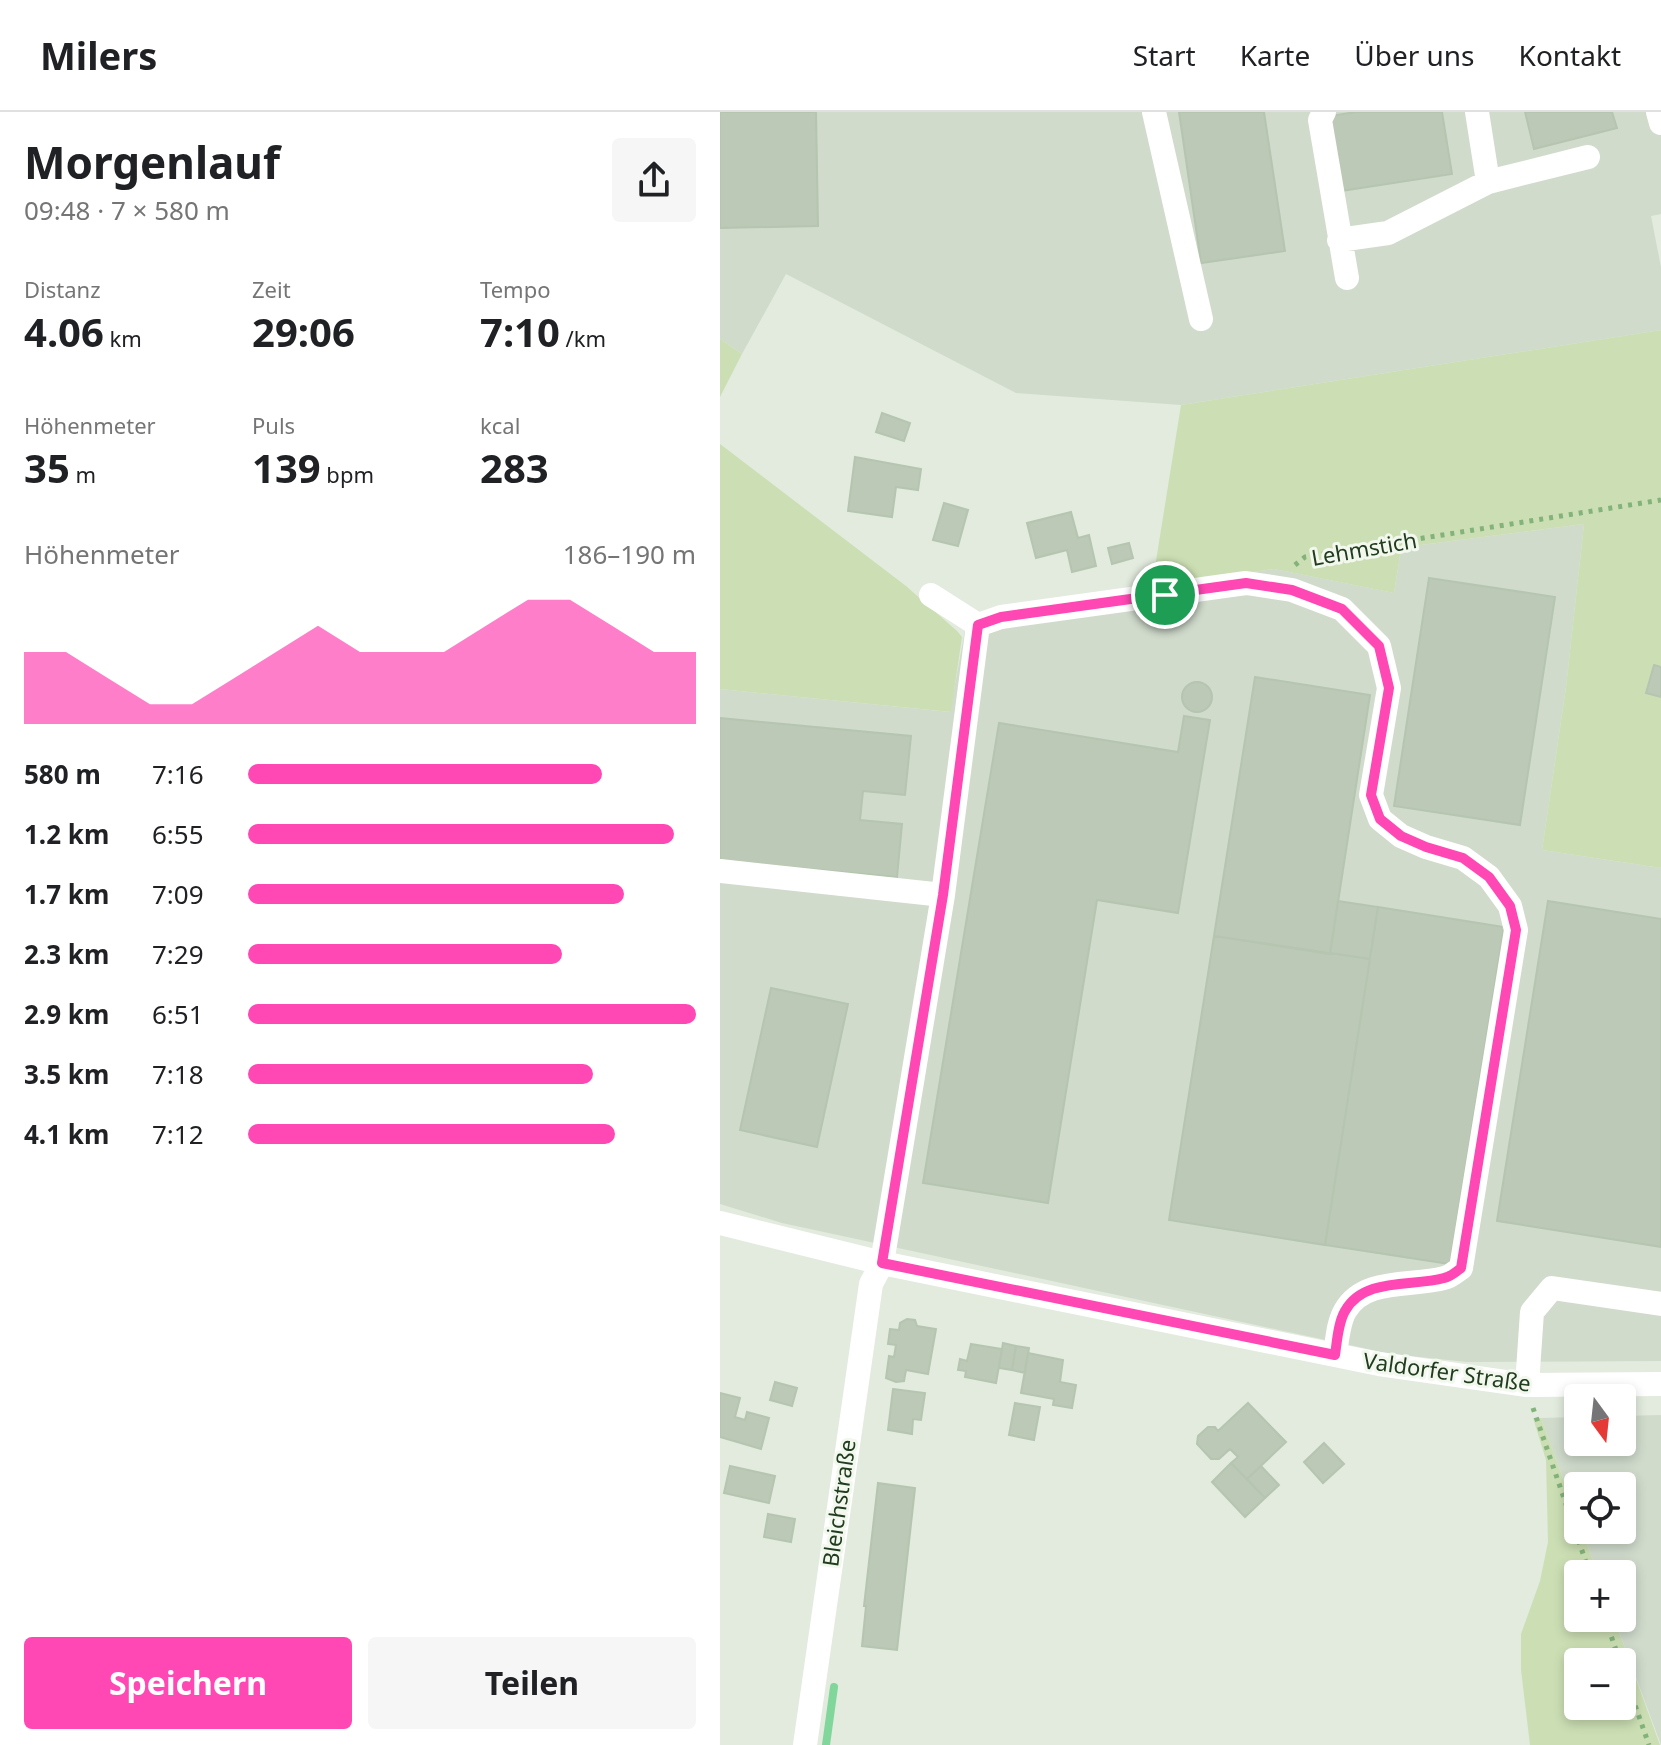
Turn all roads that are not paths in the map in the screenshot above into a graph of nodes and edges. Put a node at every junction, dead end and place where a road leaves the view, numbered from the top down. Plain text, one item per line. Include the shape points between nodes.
1 (1154, 112) edge
2 (1324, 112) edge
3 (1477, 112) edge
4 (1658, 112) edge
5 (1661, 123) edge
6 (1588, 157) dead end
7 (1488, 182) junction
8 (1339, 240) junction
9 (1347, 278) dead end
10 (1201, 319) dead end
11 (931, 595) dead end
12 (978, 625) junction
13 (720, 871) edge
14 (943, 895) junction
15 (720, 1223) edge
16 (882, 1263) junction
17 (1661, 1304) edge
18 (1335, 1355) junction
19 (1661, 1384) edge
20 (1529, 1392) junction
21 (805, 1745) edge

1 - 10 street
2 - 8 street via 1320,120
3 - 7 street
4 - 5 street
6 - 7 street
7 - 8 street via 1388,233
8 - 9 street
11 - 12 street
12 - 14 street
12 - 18 street via 1001,617 1246,583 1292,590 1342,609 1379,646 1389,688 1371,795 1380,819 1401,836 1463,858 1489,877 1510,906 1516,930 1461,1268 1446,1278 1399,1282 1353,1300 1343,1314
13 - 14 street
14 - 16 street
15 - 16 street, Valdorfer Straße
16 - 18 street, Valdorfer Straße
16 - 21 street, Bleichstraße via 871,1284
17 - 20 street via 1552,1288 1532,1312
18 - 20 street, Valdorfer Straße
19 - 20 street, Valdorfer Straße

